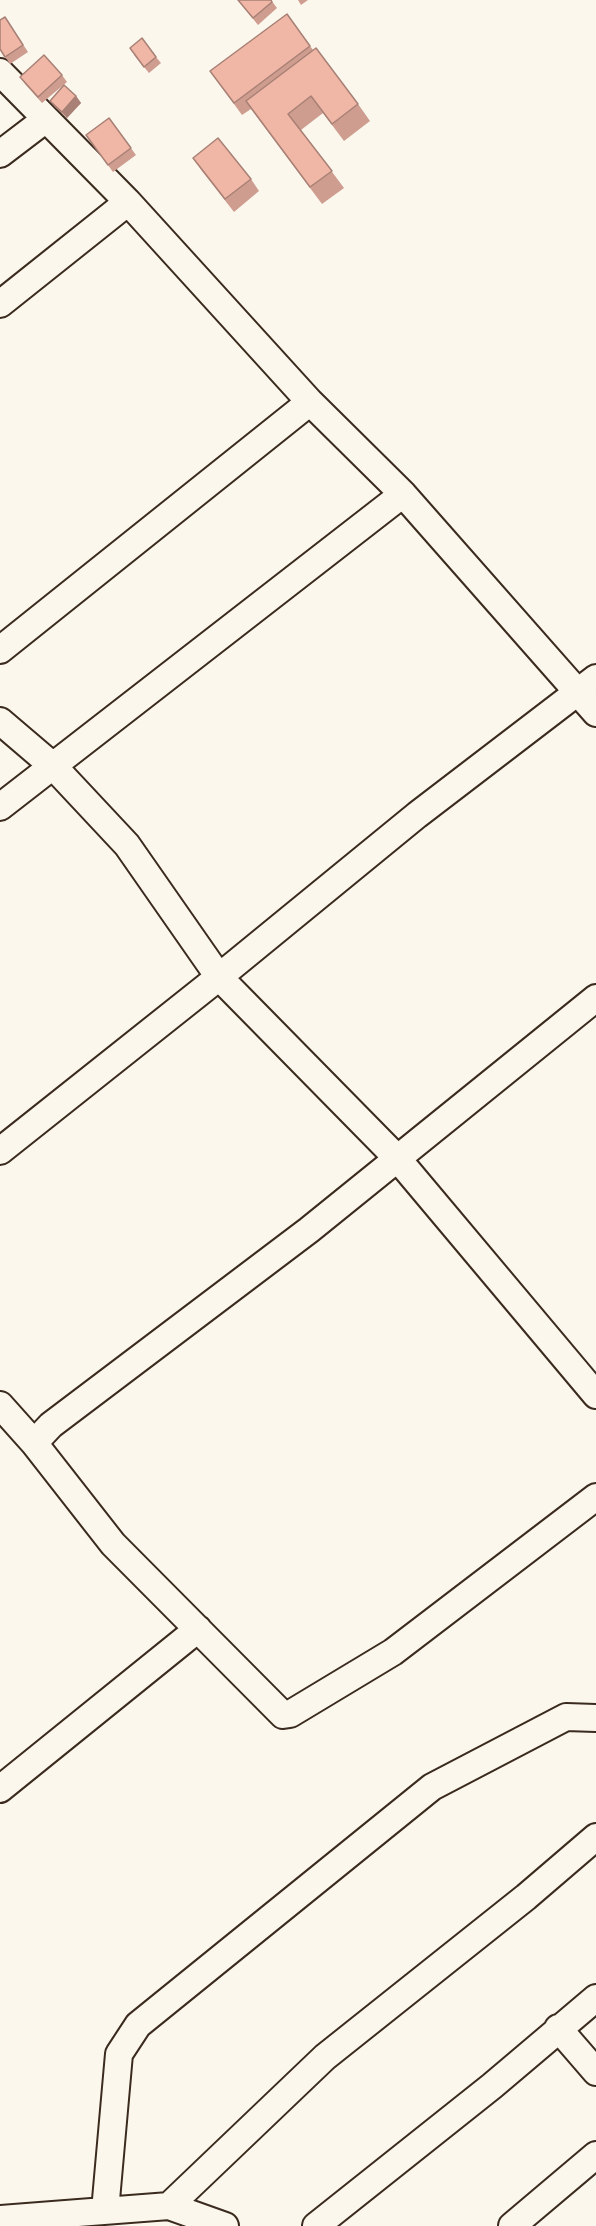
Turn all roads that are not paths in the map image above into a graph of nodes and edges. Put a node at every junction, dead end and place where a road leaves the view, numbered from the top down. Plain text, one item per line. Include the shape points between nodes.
1 (0, 72) edge
2 (46, 119) junction
3 (0, 154) edge
4 (129, 202) junction
5 (0, 304) edge
6 (310, 402) junction
7 (403, 494) junction
8 (0, 650) edge
9 (587, 685) edge
10 (596, 712) edge
11 (0, 721) edge
12 (54, 767) junction
13 (0, 807) edge
14 (219, 977) junction
15 (596, 998) edge
16 (0, 1151) edge
17 (398, 1158) junction
18 (596, 1395) edge
19 (0, 1405) edge
20 (34, 1443) junction
21 (596, 1497) edge
22 (198, 1629) junction
23 (596, 1718) edge
24 (0, 1790) edge
25 (596, 1838) edge
26 (596, 1998) edge
27 (558, 2028) junction
28 (596, 2072) edge
29 (596, 2155) edge
30 (169, 2206) junction
31 (105, 2211) junction
32 (0, 2219) edge
33 (225, 2226) edge
34 (316, 2226) edge
35 (512, 2226) edge

1 - 2 street
2 - 3 street
2 - 4 street
4 - 5 street
4 - 6 street
6 - 7 street
6 - 8 street
7 - 9 street
7 - 12 street
9 - 10 street
9 - 14 street via 417,814
11 - 12 street
12 - 13 street
12 - 14 street via 127,845
14 - 16 street
14 - 17 street
15 - 17 street
17 - 18 street
17 - 20 street via 51,1425
19 - 20 street
20 - 22 street via 113,1544
21 - 22 street via 393,1652 290,1714 278,1713
22 - 24 street
23 - 31 street via 566,1717 432,1787 138,2025 119,2054
25 - 30 street via 325,2057
26 - 27 street
27 - 28 street
27 - 34 street via 492,2086
29 - 35 street
30 - 31 street
30 - 33 street
31 - 32 street

